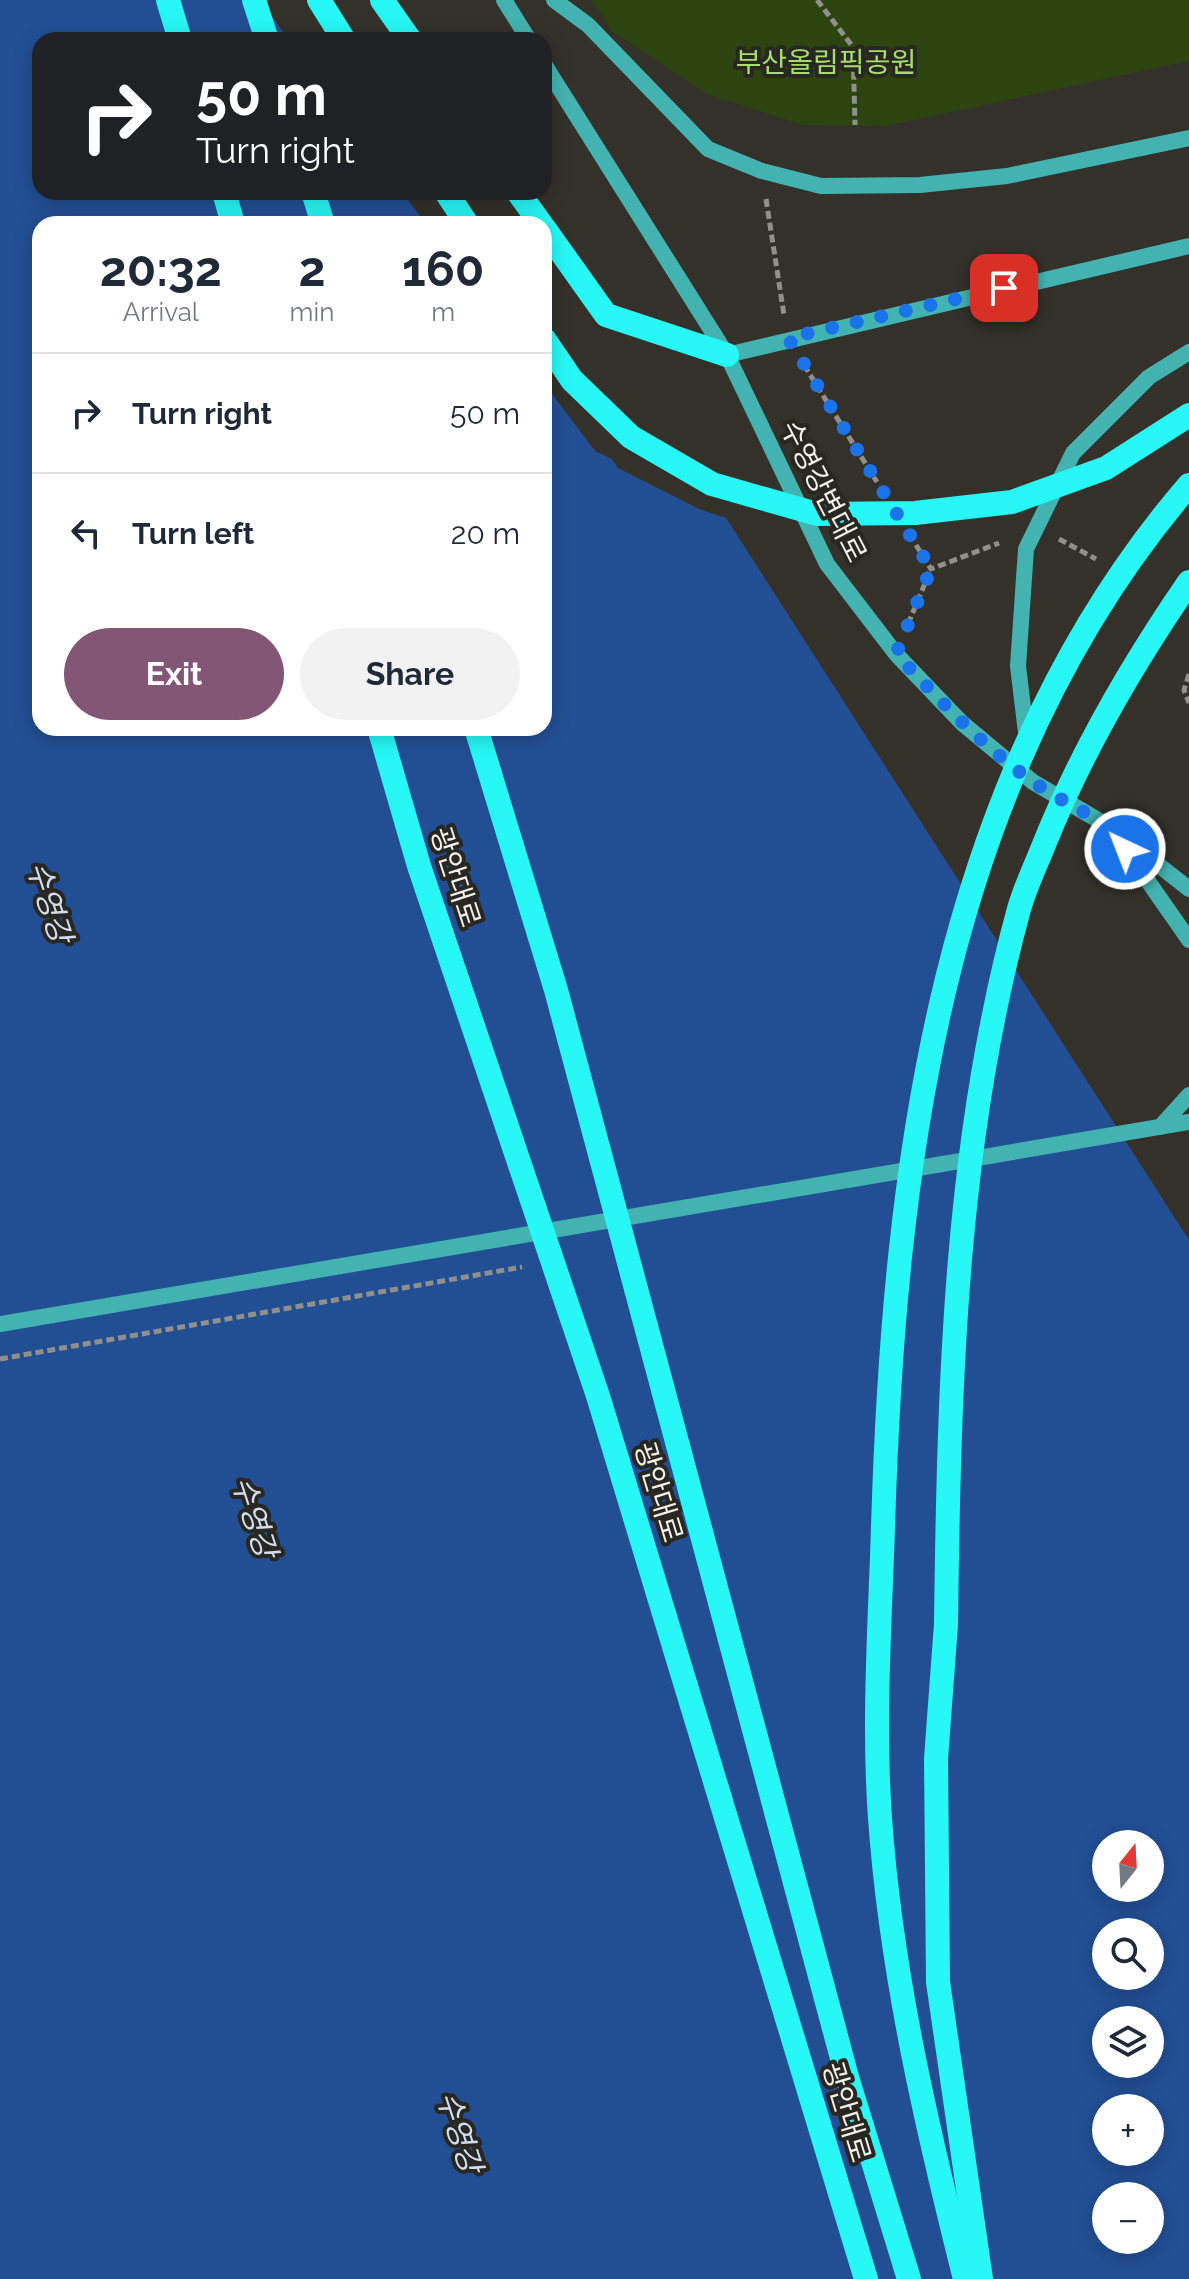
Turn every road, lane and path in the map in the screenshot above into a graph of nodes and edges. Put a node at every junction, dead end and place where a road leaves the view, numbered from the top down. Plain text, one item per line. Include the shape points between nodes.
1 (168, 0) edge
2 (254, 0) edge
3 (319, 0) edge
4 (382, 0) edge
5 (504, 0) edge
6 (554, 0) edge
7 (817, 0) edge
8 (178, 32) edge
9 (264, 32) edge
10 (339, 32) edge
11 (404, 32) edge
12 (524, 32) edge
13 (552, 77) edge
14 (855, 125) dead end
15 (1189, 138) edge
16 (762, 171) junction
17 (552, 240) edge
18 (1189, 246) edge
19 (788, 338) junction
20 (552, 351) edge
21 (1189, 352) edge
22 (727, 355) junction
23 (1189, 415) edge
24 (1189, 485) edge
25 (880, 488) dead end
26 (1052, 535) dead end
27 (1011, 538) dead end
28 (914, 542) dead end
29 (1107, 564) dead end
30 (931, 569) junction
31 (1189, 582) edge
32 (896, 654) junction
33 (1189, 674) edge
34 (1189, 703) edge
35 (381, 736) edge
36 (478, 736) edge
37 (1033, 782) junction
38 (1110, 827) junction
39 (1189, 889) edge
40 (1189, 940) edge
41 (1189, 1095) edge
42 (1189, 1122) edge
43 (1160, 1127) junction
44 (0, 1324) edge
45 (866, 2279) edge
46 (909, 2279) edge
47 (965, 2279) edge
48 (981, 2279) edge

1 - 8 highway
2 - 9 highway
3 - 10 highway
4 - 11 highway
5 - 12 main road
6 - 16 main road via 588,25 708,149
7 - 14 path via 853,47
13 - 22 main road, 수영강변대로
15 - 16 main road via 1007,176 920,185 821,186
16 - 19 path
17 - 22 highway via 606,315
18 - 19 main road
19 - 22 main road
19 - 25 path
20 - 23 highway, bridge via 572,380 631,437 712,484 817,514 915,513 1012,502 1106,468
21 - 37 main road via 1149,377 1073,453 1026,549 1018,666
22 - 32 main road, 수영강변대로 via 827,564
24 - 47 highway, bridge via 1080,634 1022,754 948,964 905,1214 888,1364 880,1816 897,1966 927,2126
26 - 29 path
27 - 30 path
28 - 30 path
30 - 32 path
31 - 48 highway, bridge via 1144,646 1070,779 1020,907 985,1064 961,1224 948,1415 946,1624 936,1759 938,1982
32 - 37 main road, 수영강변대로 via 962,723
33 - 34 path via 1184,690
35 - 45 highway, 광안대로, bridge via 419,866 598,1396
36 - 46 highway, 광안대로, bridge via 556,990 847,2077
37 - 38 main road, 수영강변대로
38 - 39 main road, 수영강변대로
38 - 40 main road
41 - 43 main road
42 - 43 main road
43 - 44 main road, bridge

